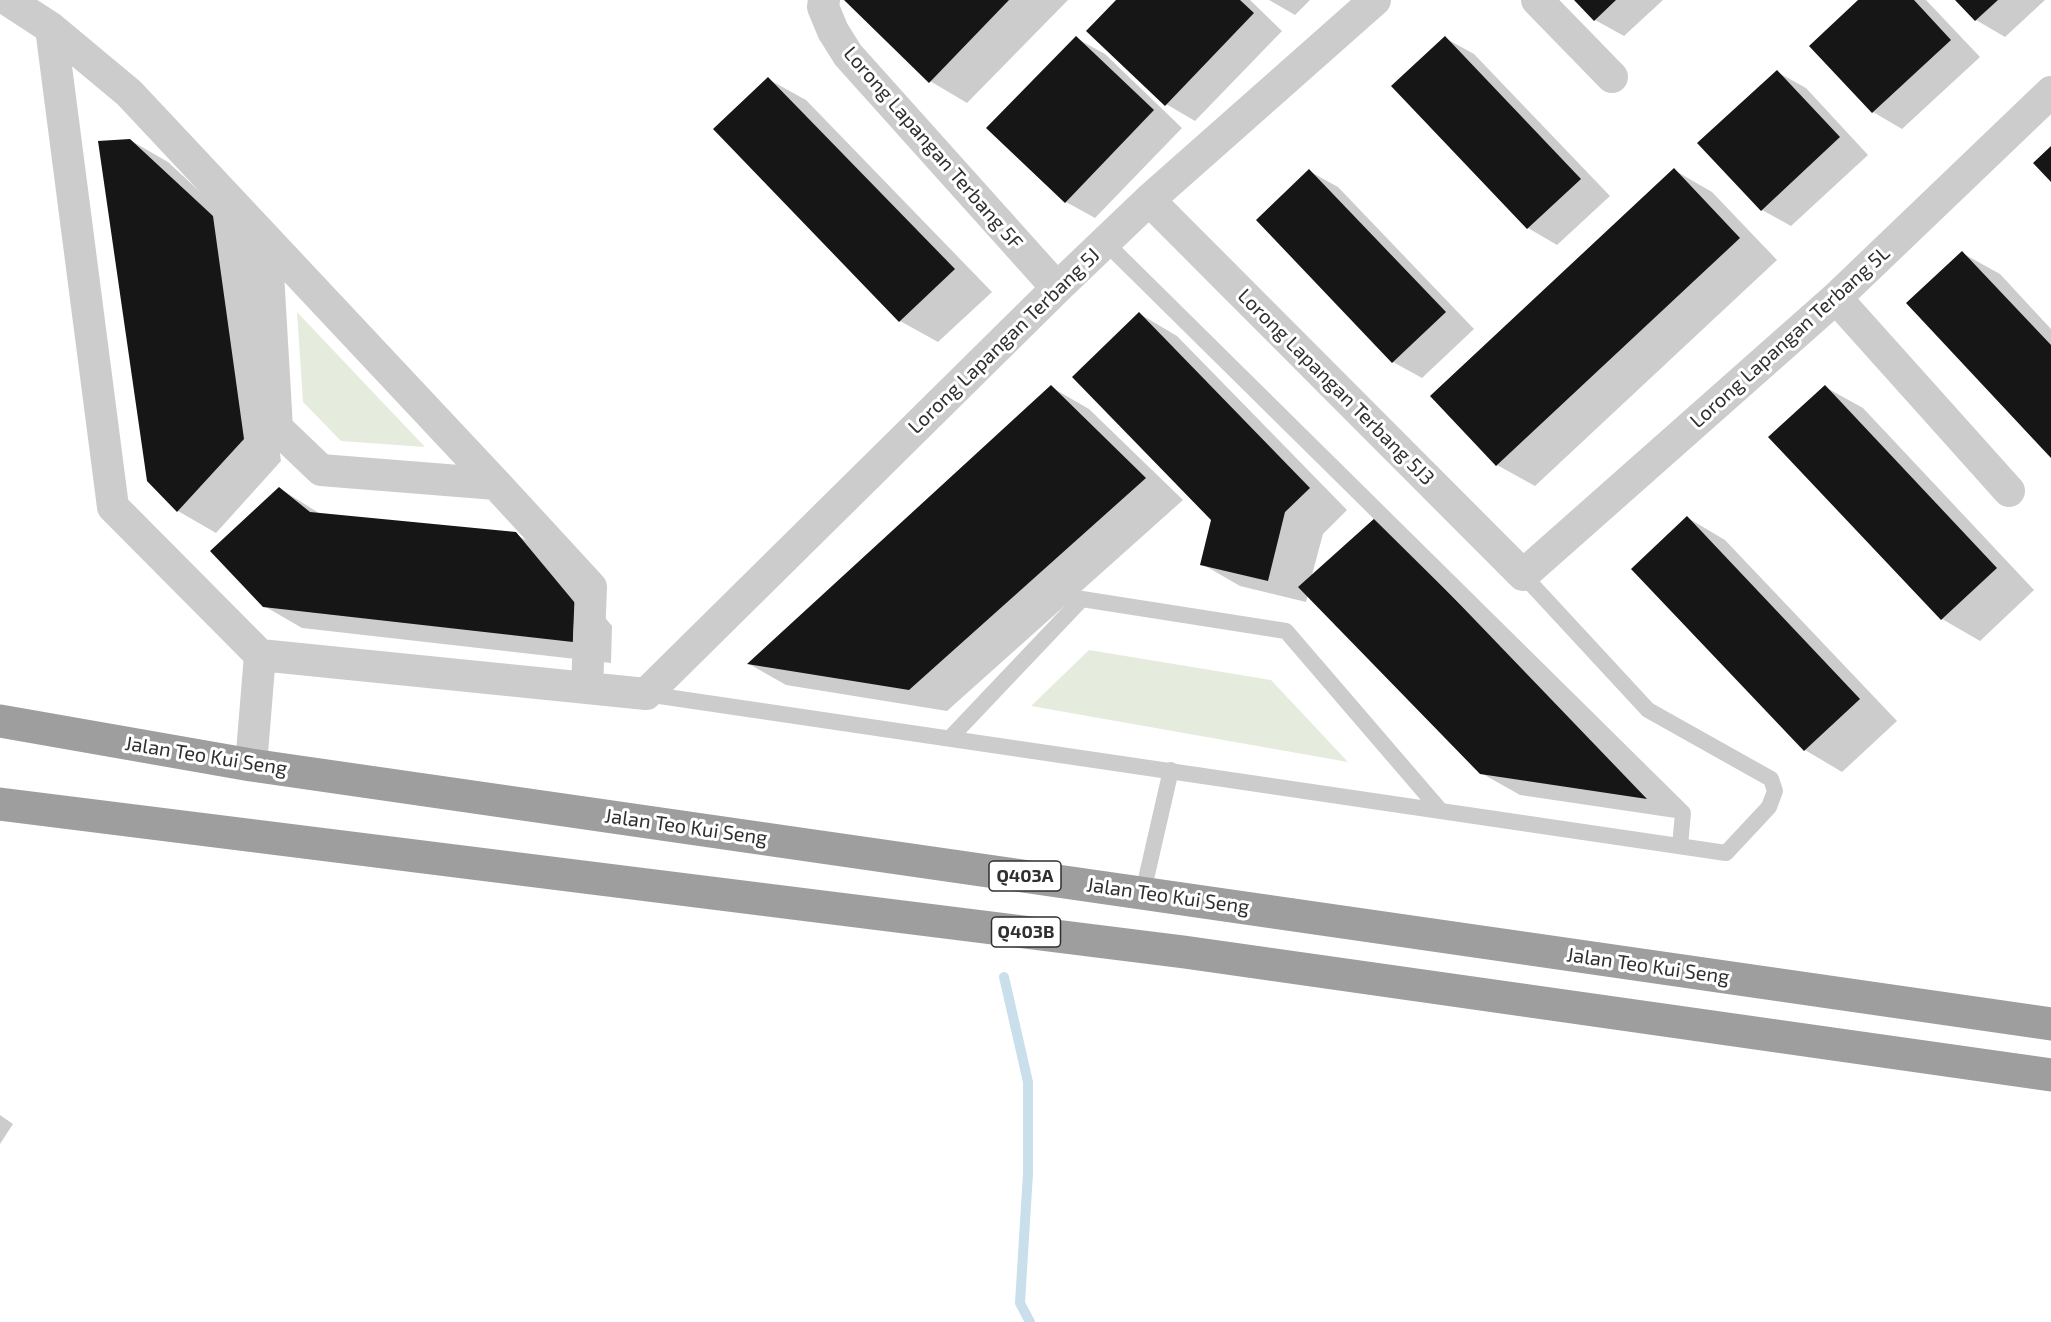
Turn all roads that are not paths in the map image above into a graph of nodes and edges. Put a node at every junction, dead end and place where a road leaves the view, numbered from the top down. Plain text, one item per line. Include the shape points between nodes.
1 (8, 0) edge
2 (824, 0) edge
3 (1375, 0) edge
4 (1537, 0) edge
5 (51, 28) junction
6 (1612, 77) dead end
7 (2051, 92) edge
8 (1149, 200) junction
9 (266, 239) junction
10 (1105, 242) junction
11 (1057, 288) junction
12 (1836, 298) junction
13 (496, 484) junction
14 (2009, 491) dead end
15 (1523, 575) junction
16 (260, 655) junction
17 (587, 688) junction
18 (646, 694) junction
19 (0, 721) edge
20 (950, 738) junction
21 (252, 765) junction
22 (1171, 770) junction
23 (0, 804) edge
24 (1440, 810) junction
25 (1680, 846) junction
26 (1143, 892) junction
27 (2051, 1024) edge
28 (2051, 1075) edge

1 - 5 street
2 - 11 street, Lorong Lapangan Terbang 5F via 833,30 848,55
3 - 8 street, Lorong Lapangan Terbang 5J
4 - 6 street
5 - 9 street via 129,93
5 - 16 street via 113,507
7 - 12 street, Lorong Lapangan Terbang 5L
8 - 10 street, Lorong Lapangan Terbang 5J
8 - 15 street, Lorong Lapangan Terbang 5J3
9 - 13 street
9 - 13 street via 277,428 321,470
10 - 11 street, Lorong Lapangan Terbang 5J
10 - 25 lane via 1683,813
11 - 18 street, Lorong Lapangan Terbang 5J
12 - 14 street
12 - 15 street, Lorong Lapangan Terbang 5L
13 - 17 street via 591,587
15 - 25 lane via 1648,710 1771,779 1775,791 1769,807 1726,853
16 - 17 street
16 - 21 street
17 - 18 street
18 - 20 lane
19 - 21 highway, Jalan Teo Kui Seng / Q403A
20 - 22 lane
20 - 24 lane via 1082,599 1287,631
21 - 26 highway, Jalan Teo Kui Seng / Q403A
22 - 24 lane
22 - 26 lane
23 - 28 highway, Q403B via 1184,952
24 - 25 lane
26 - 27 highway, Jalan Teo Kui Seng / Q403A

